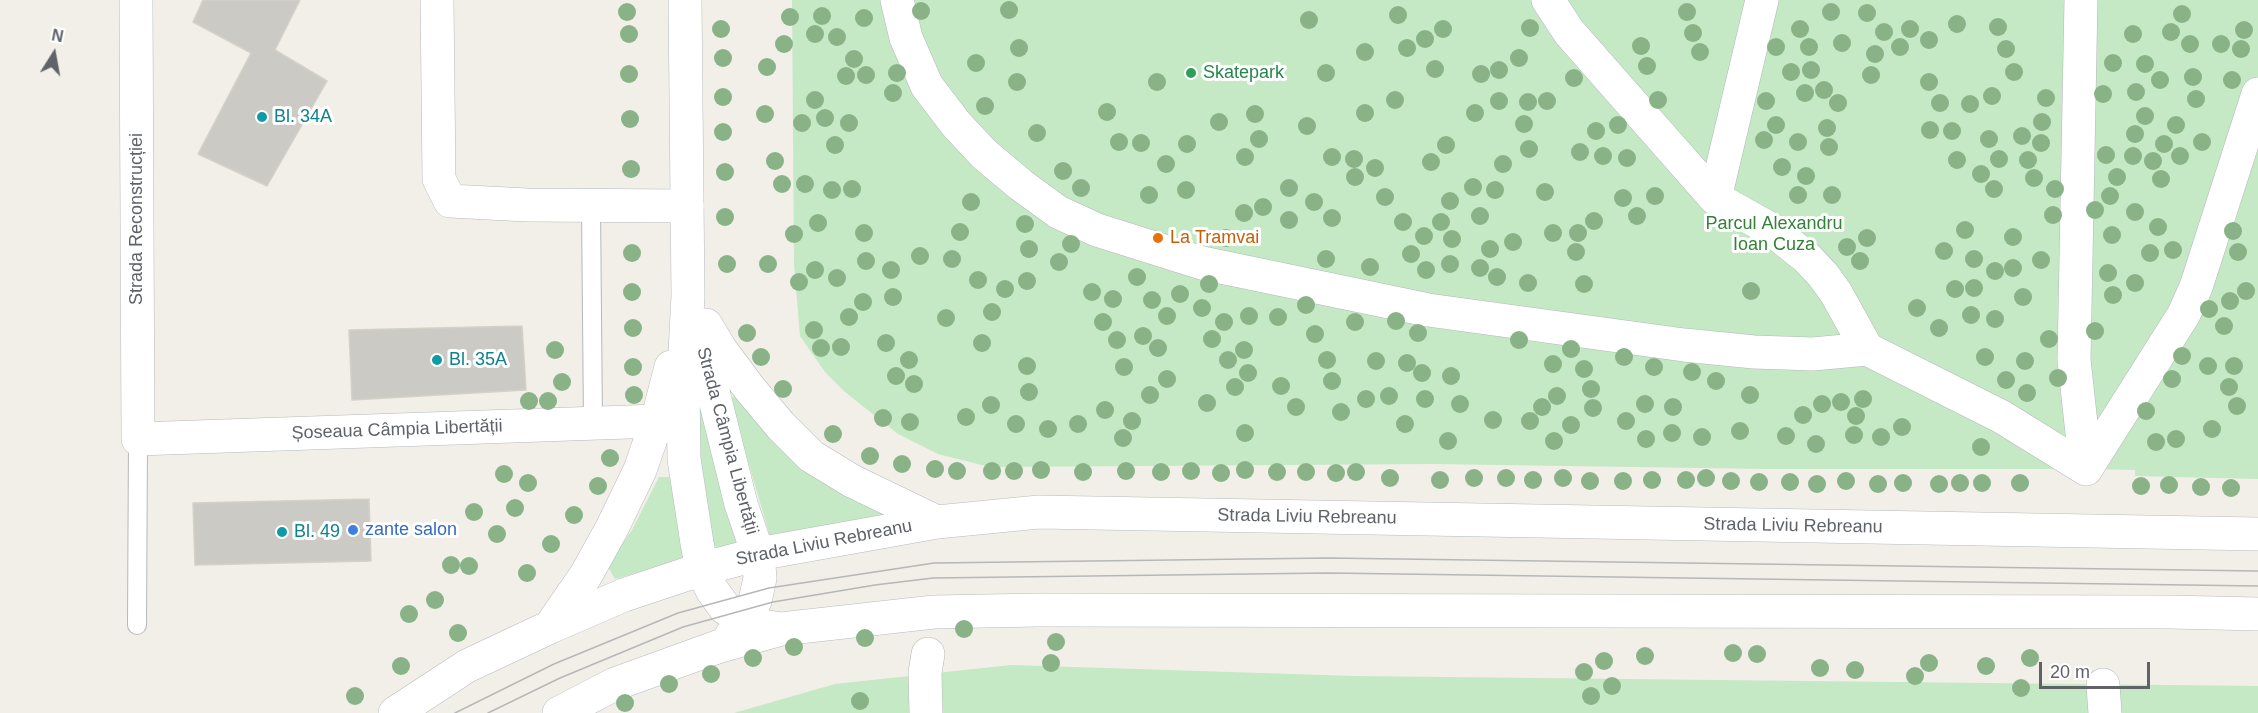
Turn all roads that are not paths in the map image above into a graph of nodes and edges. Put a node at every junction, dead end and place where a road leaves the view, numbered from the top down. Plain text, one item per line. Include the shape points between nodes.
1 (136, 0) edge
2 (437, 0) edge
3 (685, 0) edge
4 (897, 0) edge
5 (1548, 0) edge
6 (1762, 0) edge
7 (2081, 0) edge
8 (2258, 94) edge
9 (1714, 198) junction
10 (591, 206) junction
11 (687, 206) junction
12 (688, 296) junction
13 (1867, 349) junction
14 (657, 421) junction
15 (593, 424) junction
16 (138, 439) junction
17 (2086, 469) junction
18 (937, 522) junction
19 (2258, 534) edge
20 (758, 554) junction
21 (702, 568) junction
22 (2258, 614) edge
23 (744, 620) junction
24 (137, 625) dead end
25 (550, 627) junction
26 (781, 629) junction
27 (720, 646) junction
28 (928, 654) dead end
29 (395, 713) edge
30 (559, 713) edge
31 (926, 713) edge

1 - 16 street, Strada Reconstrucției
2 - 10 street via 439,179 450,201
3 - 11 street, Strada Câmpia Libertății
4 - 13 street via 906,38 927,86 956,124 1021,185 1058,212 1097,230 1202,263 1428,310 1754,352 1813,354
5 - 9 street via 1569,32
6 - 9 street
7 - 17 street via 2074,360
8 - 17 street via 2184,314
9 - 13 street via 1772,230 1806,257 1836,293
10 - 11 street
10 - 15 lane
11 - 12 street, Strada Câmpia Libertății
12 - 14 street
12 - 18 street via 750,389 811,456 852,482
12 - 20 street, Strada Câmpia Libertății via 741,504
12 - 21 street, Strada Câmpia Libertății via 684,459
13 - 17 street via 2002,417
14 - 15 street, Șoseaua Câmpia Libertății
14 - 25 street via 640,470 612,528
15 - 16 street, Șoseaua Câmpia Libertății
16 - 24 lane
18 - 19 street, Strada Liviu Rebreanu via 1039,512
18 - 20 street, Strada Liviu Rebreanu
20 - 21 street, Strada Liviu Rebreanu
20 - 23 street, Strada Câmpia Libertății via 760,578 755,601
21 - 23 street via 719,601
21 - 25 street, Strada Liviu Rebreanu via 624,595
22 - 26 street via 1039,610 934,612
23 - 26 street
23 - 27 street, Strada Câmpia Libertății
25 - 29 street, Strada Liviu Rebreanu via 467,666
26 - 27 street
27 - 30 street via 615,684
28 - 31 street

